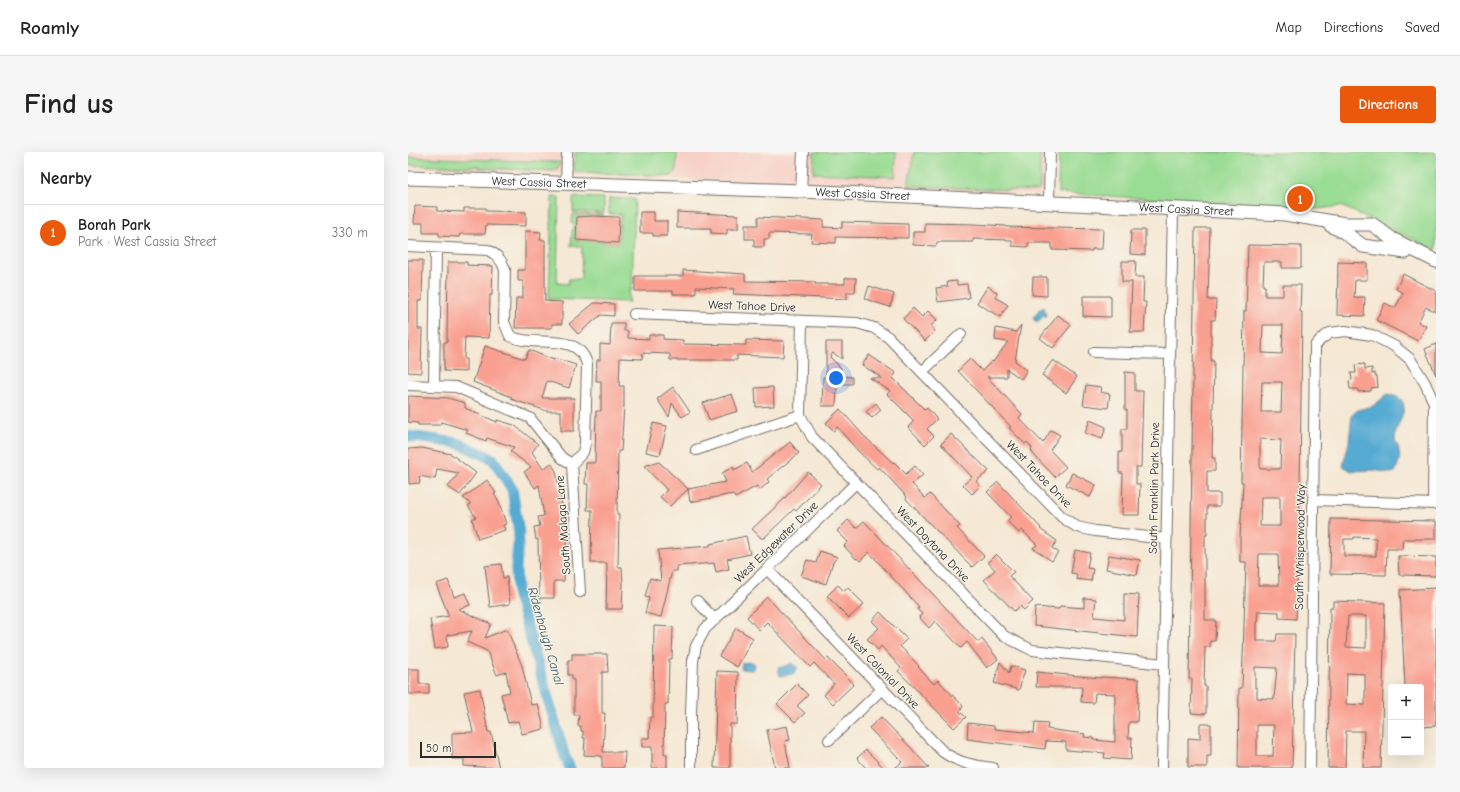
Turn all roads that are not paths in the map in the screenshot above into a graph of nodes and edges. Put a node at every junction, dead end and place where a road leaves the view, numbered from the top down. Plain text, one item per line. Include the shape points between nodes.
1 (567, 152) edge
2 (803, 152) edge
3 (1050, 152) edge
4 (408, 179) edge
5 (566, 184) junction
6 (801, 191) junction
7 (1049, 203) junction
8 (1173, 209) junction
9 (1318, 219) junction
10 (408, 246) edge
11 (436, 248) junction
12 (1432, 259) edge
13 (634, 314) dead end
14 (802, 321) junction
15 (961, 334) dead end
16 (1094, 352) dead end
17 (1170, 354) junction
18 (922, 372) junction
19 (408, 384) edge
20 (434, 386) junction
21 (800, 415) junction
22 (696, 450) dead end
23 (572, 464) junction
24 (856, 483) junction
25 (1314, 500) junction
26 (1435, 504) edge
27 (1166, 539) junction
28 (767, 569) junction
29 (580, 592) dead end
30 (697, 601) dead end
31 (715, 620) junction
32 (1164, 664) junction
33 (882, 688) junction
34 (829, 740) dead end
35 (691, 768) edge
36 (993, 768) edge
37 (1162, 768) edge
38 (1310, 768) edge

1 - 5 street
2 - 6 street
3 - 7 street
4 - 5 street, West Cassia Street
5 - 6 street, West Cassia Street
6 - 7 street, West Cassia Street
7 - 8 street, West Cassia Street
8 - 9 street, West Cassia Street via 1285,214
8 - 17 street, South Franklin Park Drive
9 - 12 street via 1344,232 1363,246 1392,249
9 - 12 street, West Cassia Street via 1345,224 1372,224 1392,239
10 - 11 street, South Malaga Lane
11 - 20 street
11 - 23 street, South Malaga Lane via 488,250 494,253 505,270 504,322 510,336 525,342 573,345 585,356 585,444
13 - 14 street, West Tahoe Drive
14 - 18 street, West Tahoe Drive via 857,323 874,328 888,337
14 - 21 street, West Daytona Drive
15 - 18 street
16 - 17 street
17 - 27 street, South Franklin Park Drive
18 - 27 street, West Tahoe Drive via 1062,517 1077,527 1095,531
19 - 20 street
20 - 23 street via 456,387 530,418 562,458
21 - 22 street
21 - 24 street, West Daytona Drive via 812,437
23 - 29 street, South Malaga Lane
24 - 28 street, West Edgewater Drive
24 - 32 street, West Daytona Drive via 1004,636 1032,650
25 - 26 street
25 - 26 street, South Whisperwood Way via 1315,346 1330,333 1345,331 1372,335 1394,346 1410,359 1426,383 1434,402
25 - 38 street, South Whisperwood Way
27 - 32 street, South Franklin Park Drive
28 - 31 street, West Edgewater Drive
28 - 33 street, West Colonial Drive
30 - 31 street
31 - 35 street, West Edgewater Drive via 705,629 696,646 693,661
32 - 37 street, South Franklin Park Drive
33 - 34 street
33 - 36 street, West Colonial Drive via 943,752 956,761

